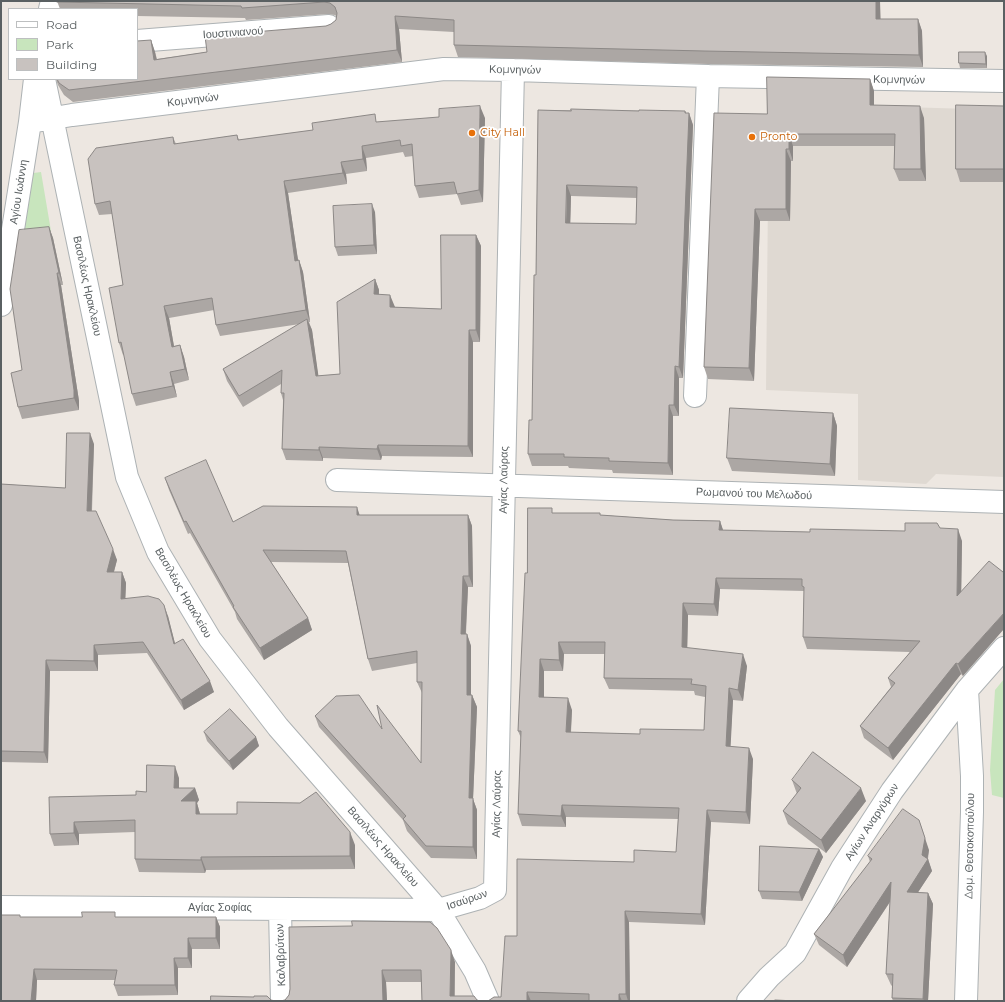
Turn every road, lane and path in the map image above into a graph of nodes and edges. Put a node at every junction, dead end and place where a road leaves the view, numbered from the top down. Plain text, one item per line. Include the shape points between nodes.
1 (329, 26) edge
2 (138, 40) edge
3 (513, 70) junction
4 (708, 76) junction
5 (35, 80) edge
6 (44, 80) edge
7 (1004, 82) edge
8 (52, 118) junction
9 (30, 122) junction
10 (1, 304) edge
11 (695, 396) dead end
12 (337, 480) dead end
13 (504, 486) junction
14 (1004, 502) edge
15 (1004, 648) edge
16 (967, 698) junction
17 (495, 890) joint
18 (1, 907) edge
19 (280, 909) junction
20 (438, 910) junction
21 (282, 1001) edge
22 (488, 1001) edge
23 (748, 1001) edge
24 (966, 1001) edge

1 - 2 street, Ιουστινιανού
3 - 4 street, Κομνηνών
3 - 8 street, Κομνηνών via 444,69
3 - 13 street, Αγίας Λαύρας
4 - 7 street, Κομνηνών
4 - 11 street
5 - 9 street, Αγίου Ιωάννη
6 - 8 street, Βασιλέως Ηρακλείου
8 - 9 street, Κομνηνών
8 - 20 street, Βασιλέως Ηρακλείου via 128,477 158,552 210,639 278,727
9 - 10 street, Αγίου Ιωάννη
12 - 13 street, Ρωμανού του Μελωδού
13 - 14 street, Ρωμανού του Μελωδού
13 - 17 street, Αγίας Λαύρας
15 - 16 street, Αγίων Αναργύρων
16 - 23 street, Αγίων Αναργύρων via 892,791 842,868 795,953
16 - 24 street, Δομ. Θεοτοκοπούλου via 972,812
17 - 20 street, Ισαύρων via 480,898
18 - 19 street, Αγίας Σοφίας
19 - 20 street, Αγίας Σοφίας
19 - 21 street, Καλαβρύτων
20 - 22 street, Βασιλέως Ηρακλείου via 475,970

